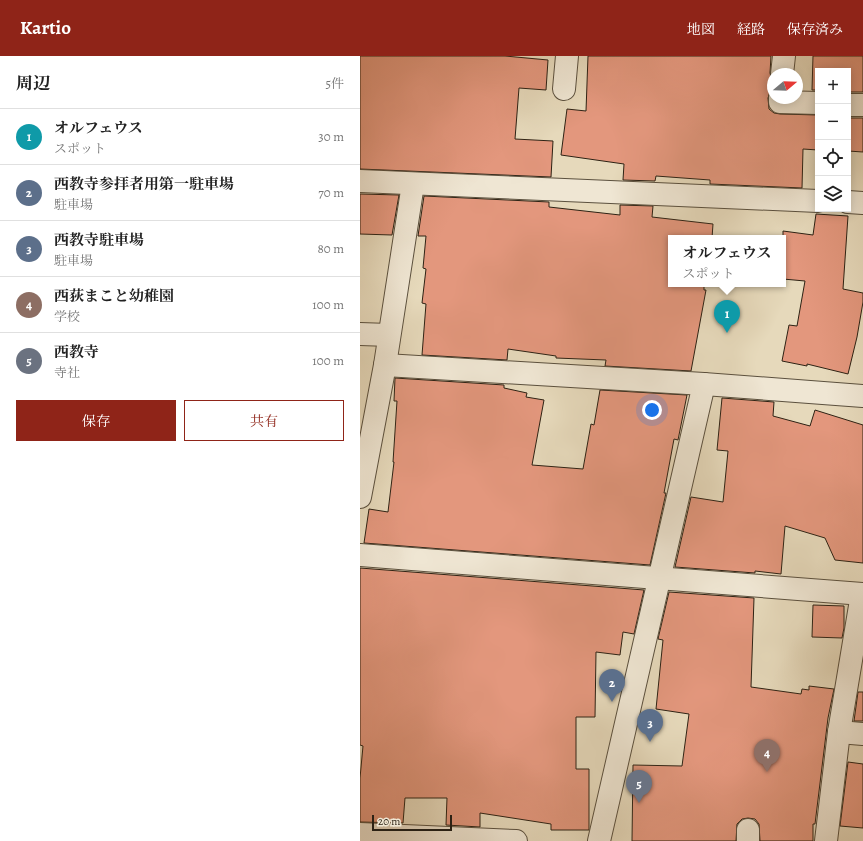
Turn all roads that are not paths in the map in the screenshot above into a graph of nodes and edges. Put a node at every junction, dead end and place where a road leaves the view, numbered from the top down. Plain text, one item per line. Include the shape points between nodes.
1 (567, 56) edge
2 (784, 56) edge
3 (783, 68) edge
4 (564, 89) dead end
5 (803, 103) edge
6 (815, 103) edge
7 (851, 105) edge
8 (863, 105) edge
9 (360, 182) edge
10 (413, 184) junction
11 (815, 201) edge
12 (851, 202) edge
13 (863, 203) edge
14 (360, 334) edge
15 (389, 335) junction
16 (385, 365) junction
17 (704, 384) junction
18 (863, 396) edge
19 (367, 422) edge
20 (360, 497) edge
21 (360, 555) edge
22 (659, 578) junction
23 (862, 594) edge
24 (839, 732) junction
25 (863, 734) edge
26 (360, 834) edge
27 (516, 841) edge
28 (599, 841) edge
29 (826, 841) edge

1 - 4 street
2 - 3 street
5 - 6 street
7 - 8 street
9 - 10 street
10 - 11 street
10 - 15 street
12 - 13 street
14 - 15 street
15 - 16 street
16 - 17 street
16 - 19 street
17 - 18 street
17 - 22 street
19 - 20 street
21 - 22 street
22 - 23 street
22 - 28 street
23 - 24 street
24 - 25 street
24 - 29 street
26 - 27 street

